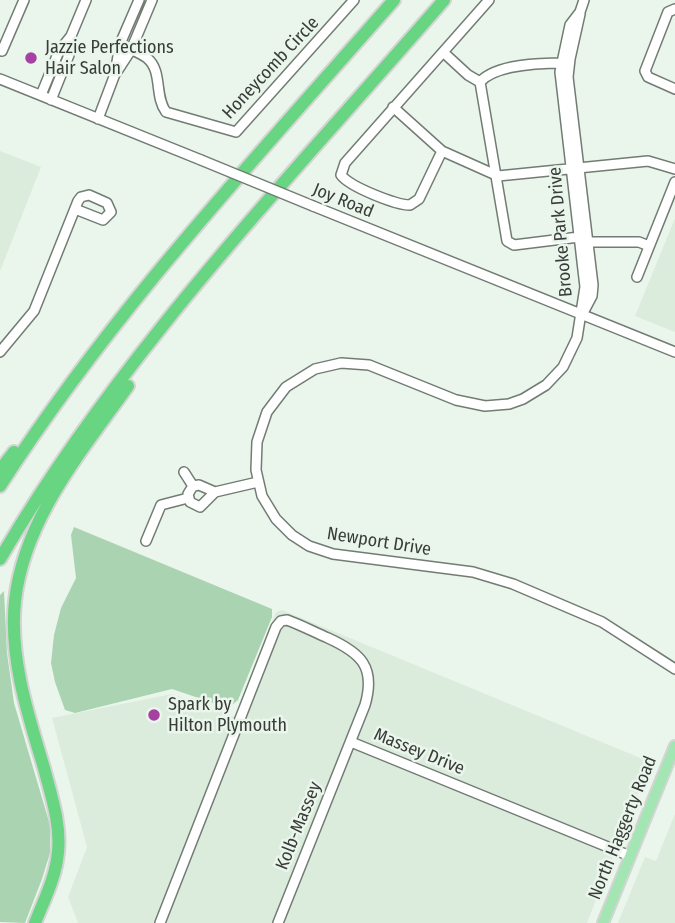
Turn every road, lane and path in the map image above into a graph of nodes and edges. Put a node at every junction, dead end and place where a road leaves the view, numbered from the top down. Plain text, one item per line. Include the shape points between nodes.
1 (24, 0) edge
2 (86, 0) edge
3 (139, 0) edge
4 (152, 0) edge
5 (354, 0) edge
6 (394, 0) edge
7 (444, 0) edge
8 (489, 0) edge
9 (584, 0) edge
10 (675, 9) edge
11 (71, 36) junction
12 (120, 44) junction
13 (131, 50) junction
14 (2, 51) dead end
15 (443, 52) junction
16 (565, 63) junction
17 (115, 74) junction
18 (0, 79) edge
19 (480, 82) junction
20 (675, 89) edge
21 (41, 95) junction
22 (51, 100) junction
23 (393, 107) junction
24 (98, 119) junction
25 (442, 151) junction
26 (576, 169) junction
27 (675, 169) edge
28 (498, 176) junction
29 (675, 182) edge
30 (75, 209) junction
31 (579, 237) junction
32 (589, 242) junction
33 (649, 246) junction
34 (637, 277) dead end
35 (582, 314) junction
36 (164, 324) junction
37 (0, 352) edge
38 (675, 352) edge
39 (63, 397) junction
40 (0, 470) edge
41 (184, 472) dead end
42 (258, 482) junction
43 (0, 486) edge
44 (193, 486) junction
45 (215, 492) junction
46 (188, 498) junction
47 (146, 541) dead end
48 (0, 559) edge
49 (675, 668) edge
50 (351, 742) junction
51 (675, 746) edge
52 (630, 856) junction
53 (35, 923) edge
54 (160, 923) edge
55 (278, 923) edge
56 (603, 923) edge

1 - 14 street
2 - 11 street
3 - 12 street
4 - 13 street
5 - 13 street, Honeycomb Circle via 236,132 166,112 152,64
6 - 39 highway via 155,274
7 - 36 highway
8 - 15 street
9 - 16 street, Brooke Park Drive via 570,25
10 - 20 street via 668,12 645,71 648,78
11 - 21 street via 59,51
11 - 22 street via 69,55
12 - 13 street, Honeycomb Circle
12 - 17 street
13 - 17 street
15 - 19 street
15 - 23 street
16 - 19 street via 501,69
16 - 26 street, Brooke Park Drive
17 - 24 street
18 - 21 street, Joy Road
19 - 28 street
21 - 22 street, Joy Road
22 - 24 street, Joy Road
23 - 25 street
23 - 25 street via 345,163 344,179 410,205 419,198
24 - 35 street, Joy Road, bridge
25 - 28 street
26 - 27 street via 648,161
26 - 28 street
26 - 31 street, Brooke Park Drive
26 - 32 street, Brooke Park Drive
28 - 31 street via 506,237 511,244
29 - 33 street
30 - 30 street via 86,195 107,203 111,212 103,220
30 - 37 street via 34,311
31 - 32 street
31 - 35 street, Brooke Park Drive via 585,287
32 - 33 street
32 - 35 street, Brooke Park Drive via 593,293
33 - 34 street
35 - 38 street, Joy Road
35 - 42 street, Newport Drive via 570,355 555,376 532,395 509,404 470,404 362,364 333,364 307,373 286,387 267,412 256,449
36 - 48 highway via 86,428
36 - 53 highway via 140,368 44,510 27,549 17,591 17,659 59,833 55,870
39 - 40 highway via 43,414
39 - 43 highway
41 - 44 street
42 - 45 street
42 - 49 street, Newport Drive via 276,519 309,546 333,554 473,572 513,584 602,622
44 - 45 street
44 - 46 street
45 - 46 street via 200,507
46 - 47 street via 161,505
50 - 52 street, Massey Drive
50 - 54 street, Massey Drive via 368,695 364,663 347,647 281,621
50 - 55 street, Kolb-Massey
51 - 52 main road, North Haggerty Road
52 - 56 main road, North Haggerty Road

